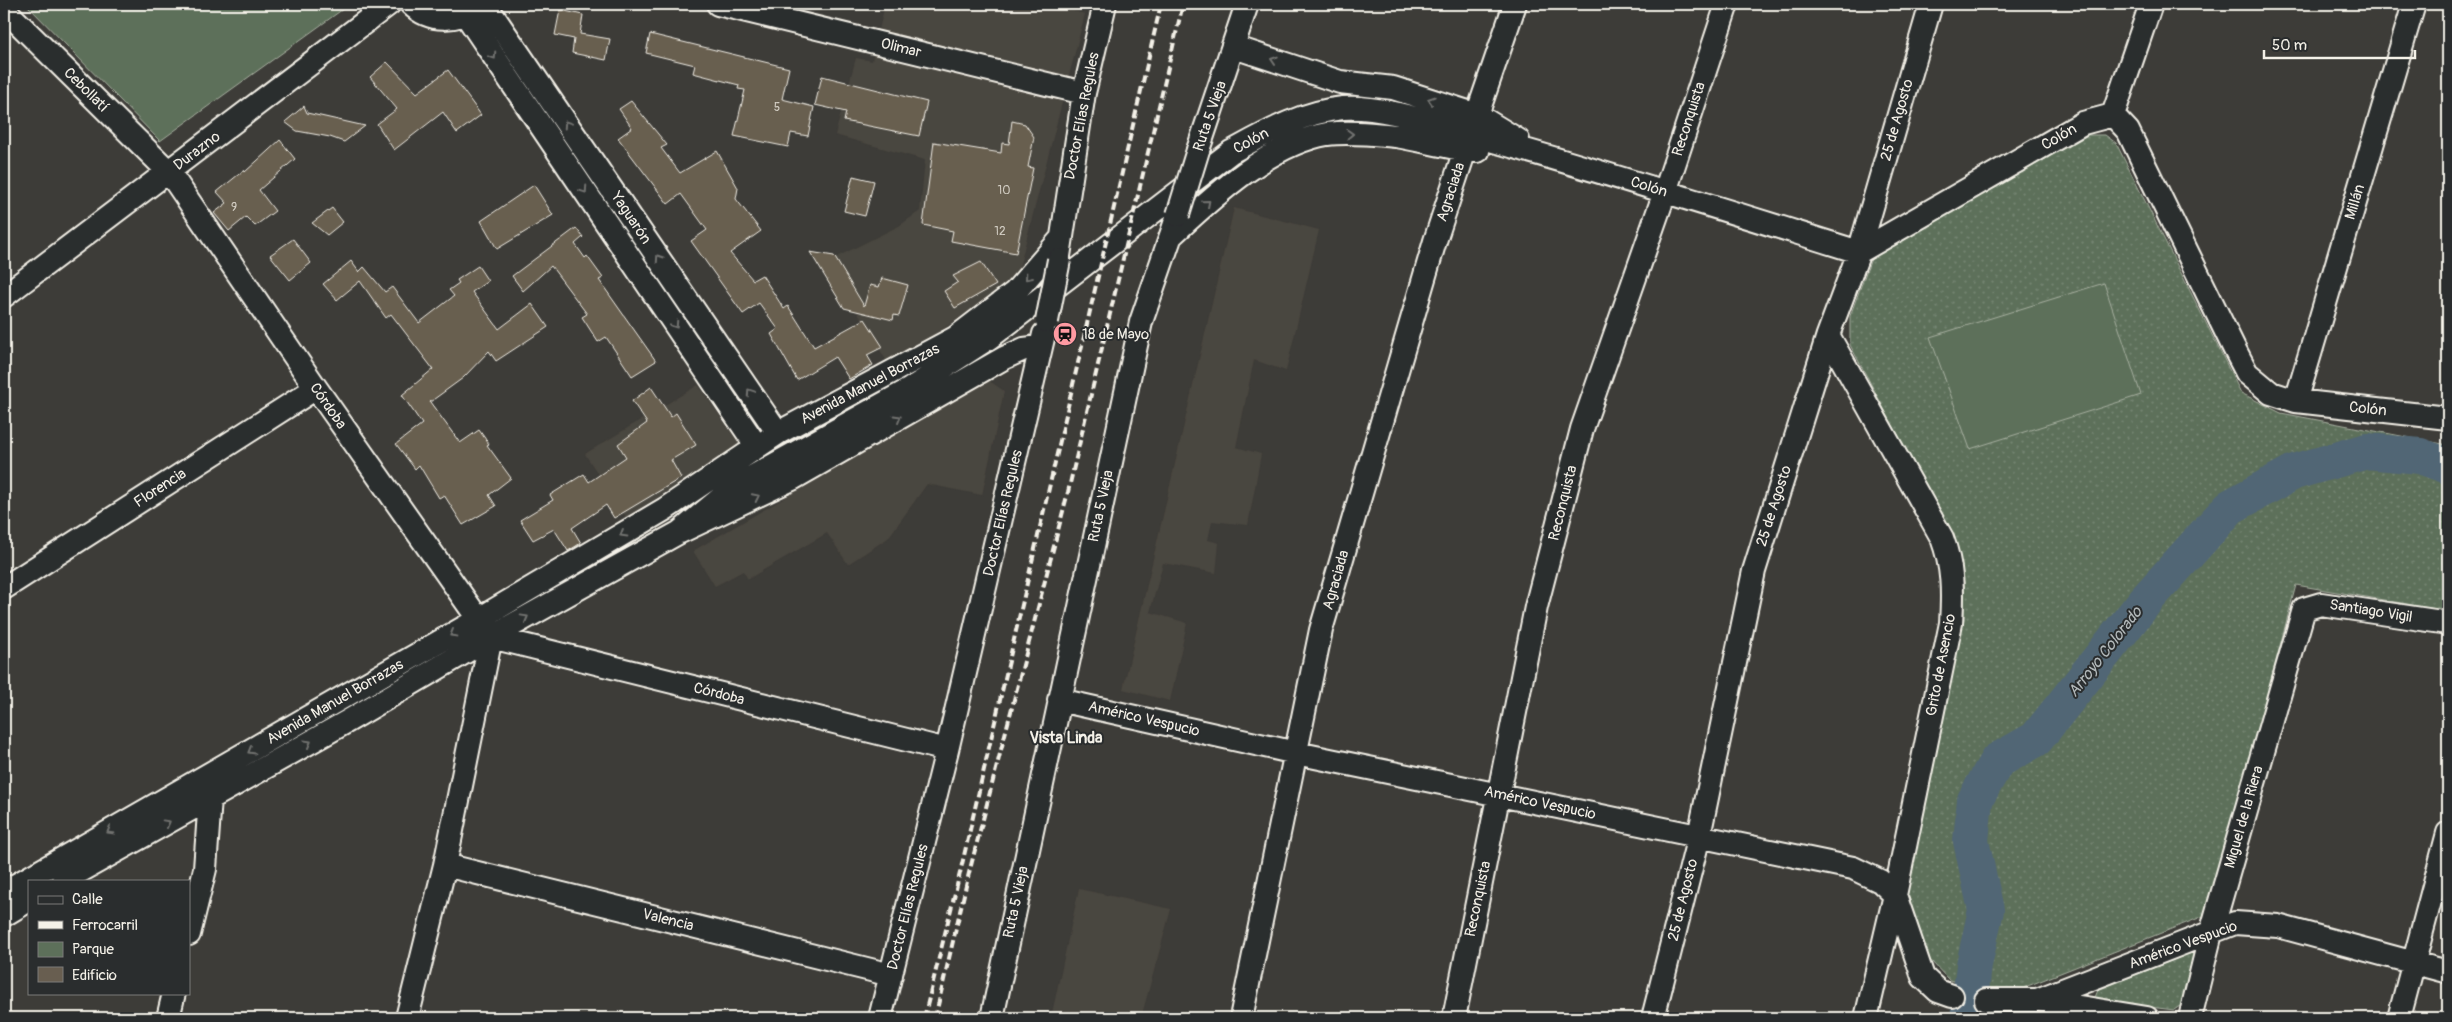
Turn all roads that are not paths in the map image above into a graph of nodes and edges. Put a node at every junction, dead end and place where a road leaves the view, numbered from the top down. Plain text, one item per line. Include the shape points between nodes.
1 (389, 4) edge
2 (411, 4) edge
3 (718, 4) edge
4 (1105, 4) edge
5 (1247, 4) edge
6 (1515, 4) edge
7 (1727, 4) edge
8 (1932, 4) edge
9 (2151, 4) edge
10 (2414, 4) edge
11 (478, 8) edge
12 (4, 9) edge
13 (1234, 47) junction
14 (1084, 93) junction
15 (1477, 115) junction
16 (2113, 116) junction
17 (1465, 150) junction
18 (1543, 155) junction
19 (169, 172) junction
20 (1664, 192) junction
21 (1174, 225) junction
22 (1125, 231) joint
23 (1059, 250) junction
24 (1859, 252) junction
25 (4, 296) edge
26 (1828, 335) junction
27 (1040, 347) junction
28 (316, 388) junction
29 (2296, 401) junction
30 (2448, 418) edge
31 (778, 432) junction
32 (756, 445) junction
33 (734, 487) junction
34 (665, 509) junction
35 (680, 532) junction
36 (4, 588) edge
37 (2301, 617) joint
38 (2448, 623) edge
39 (485, 628) junction
40 (1059, 700) junction
41 (947, 750) junction
42 (1296, 753) junction
43 (205, 789) junction
44 (1500, 795) junction
45 (2448, 833) edge
46 (1699, 836) junction
47 (445, 865) junction
48 (65, 880) edge
49 (4, 892) edge
50 (1895, 895) junction
51 (28, 901) edge
52 (4, 915) edge
53 (190, 930) edge
54 (2212, 933) junction
55 (2413, 962) junction
56 (2448, 972) edge
57 (891, 975) junction
58 (174, 994) edge
59 (1952, 996) dead end
60 (1986, 1000) dead end
61 (2037, 1000) junction
62 (168, 1018) edge
63 (407, 1018) edge
64 (880, 1018) edge
65 (992, 1018) edge
66 (1241, 1018) edge
67 (1454, 1018) edge
68 (1654, 1018) edge
69 (1866, 1018) edge
70 (2147, 1018) edge
71 (2190, 1018) edge
72 (2398, 1018) edge

1 - 19 street, Durazno
2 - 11 street via 418,12 442,19
3 - 14 street, Olimar
4 - 14 street, Doctor Elías Regules
5 - 13 street, Ruta 5 Vieja
6 - 15 street
7 - 20 street, Reconquista
8 - 24 street, 25 de Agosto
9 - 16 street
10 - 29 street, Millán
31 -> 11 street, Yaguarón
11 -> 32 street, Yaguarón
12 - 19 street, Cebollatí
15 -> 13 street, Colón via 1393,88 1340,82
13 - 21 street, Ruta 5 Vieja, bridge
14 - 23 street, Doctor Elías Regules
15 - 18 street, Colón
16 - 24 street, Colón via 2083,123
16 - 29 street, Colón via 2128,131 2247,373 2271,393
17 - 18 street, Colón
21 -> 17 street, Colón via 1288,146 1327,134 1396,136
17 - 42 street, Agraciada via 1432,250 1321,630
18 - 20 street, Colón
18 - 22 street, Colón via 1384,111 1343,108 1308,115 1272,129 1231,152
19 - 25 street, Durazno
19 - 28 street, Córdoba
20 - 24 street, Colón
20 - 44 street, Reconquista via 1582,429 1536,606
21 - 40 street, Ruta 5 Vieja via 1140,322
22 - 33 street, Avenida Manuel Borrazas via 989,338 918,384
23 - 27 street, Doctor Elías Regules, bridge
23 -> 31 street, Avenida Manuel Borrazas via 1015,292 955,338
24 - 26 street, 25 de Agosto
26 - 46 street, 25 de Agosto via 1754,572
26 - 50 street, Grito de Asencio via 1942,538 1950,558 1954,586 1951,623
35 -> 27 street, Avenida Manuel Borrazas via 794,478 1004,358 1024,349
27 - 41 street, Doctor Elías Regules
28 - 36 street, Florencia
28 - 39 street, Córdoba
29 - 30 street, Colón
31 - 32 street, Avenida Manuel Borrazas
32 - 34 street, Avenida Manuel Borrazas
33 - 34 street, Avenida Manuel Borrazas
33 - 35 street, Avenida Manuel Borrazas
34 -> 39 street, Avenida Manuel Borrazas
39 -> 35 street, Avenida Manuel Borrazas
37 - 38 street, Santiago Vigil via 2304,609 2321,604
37 - 54 street, Miguel de la Riera
39 - 41 street, Córdoba
39 - 43 street, Avenida Manuel Borrazas
39 - 47 street
40 - 42 street, Américo Vespucio
40 - 65 street, Ruta 5 Vieja
41 - 57 street, Doctor Elías Regules
42 - 44 street, Américo Vespucio
42 - 66 street, Agraciada
48 -> 43 street, Avenida Manuel Borrazas
43 -> 49 street, Avenida Manuel Borrazas
43 - 53 street via 205,869
44 - 46 street, Américo Vespucio
44 - 67 street, Reconquista
45 - 55 street
46 - 50 street, Américo Vespucio via 1853,868 1880,881
46 - 68 street, 25 de Agosto
47 - 57 street, Valencia
47 - 63 street
50 - 59 street via 1923,977 1938,990
50 - 69 street, Grito de Asencio
51 - 52 street
54 - 55 street, Américo Vespucio via 2235,923 2278,926
54 - 61 street, Américo Vespucio
54 - 71 street, Miguel de la Riera
55 - 56 street, Américo Vespucio
55 - 72 street
57 - 64 street, Doctor Elías Regules
58 - 62 street
60 - 61 street, Américo Vespucio
61 - 70 street, Américo Vespucio

